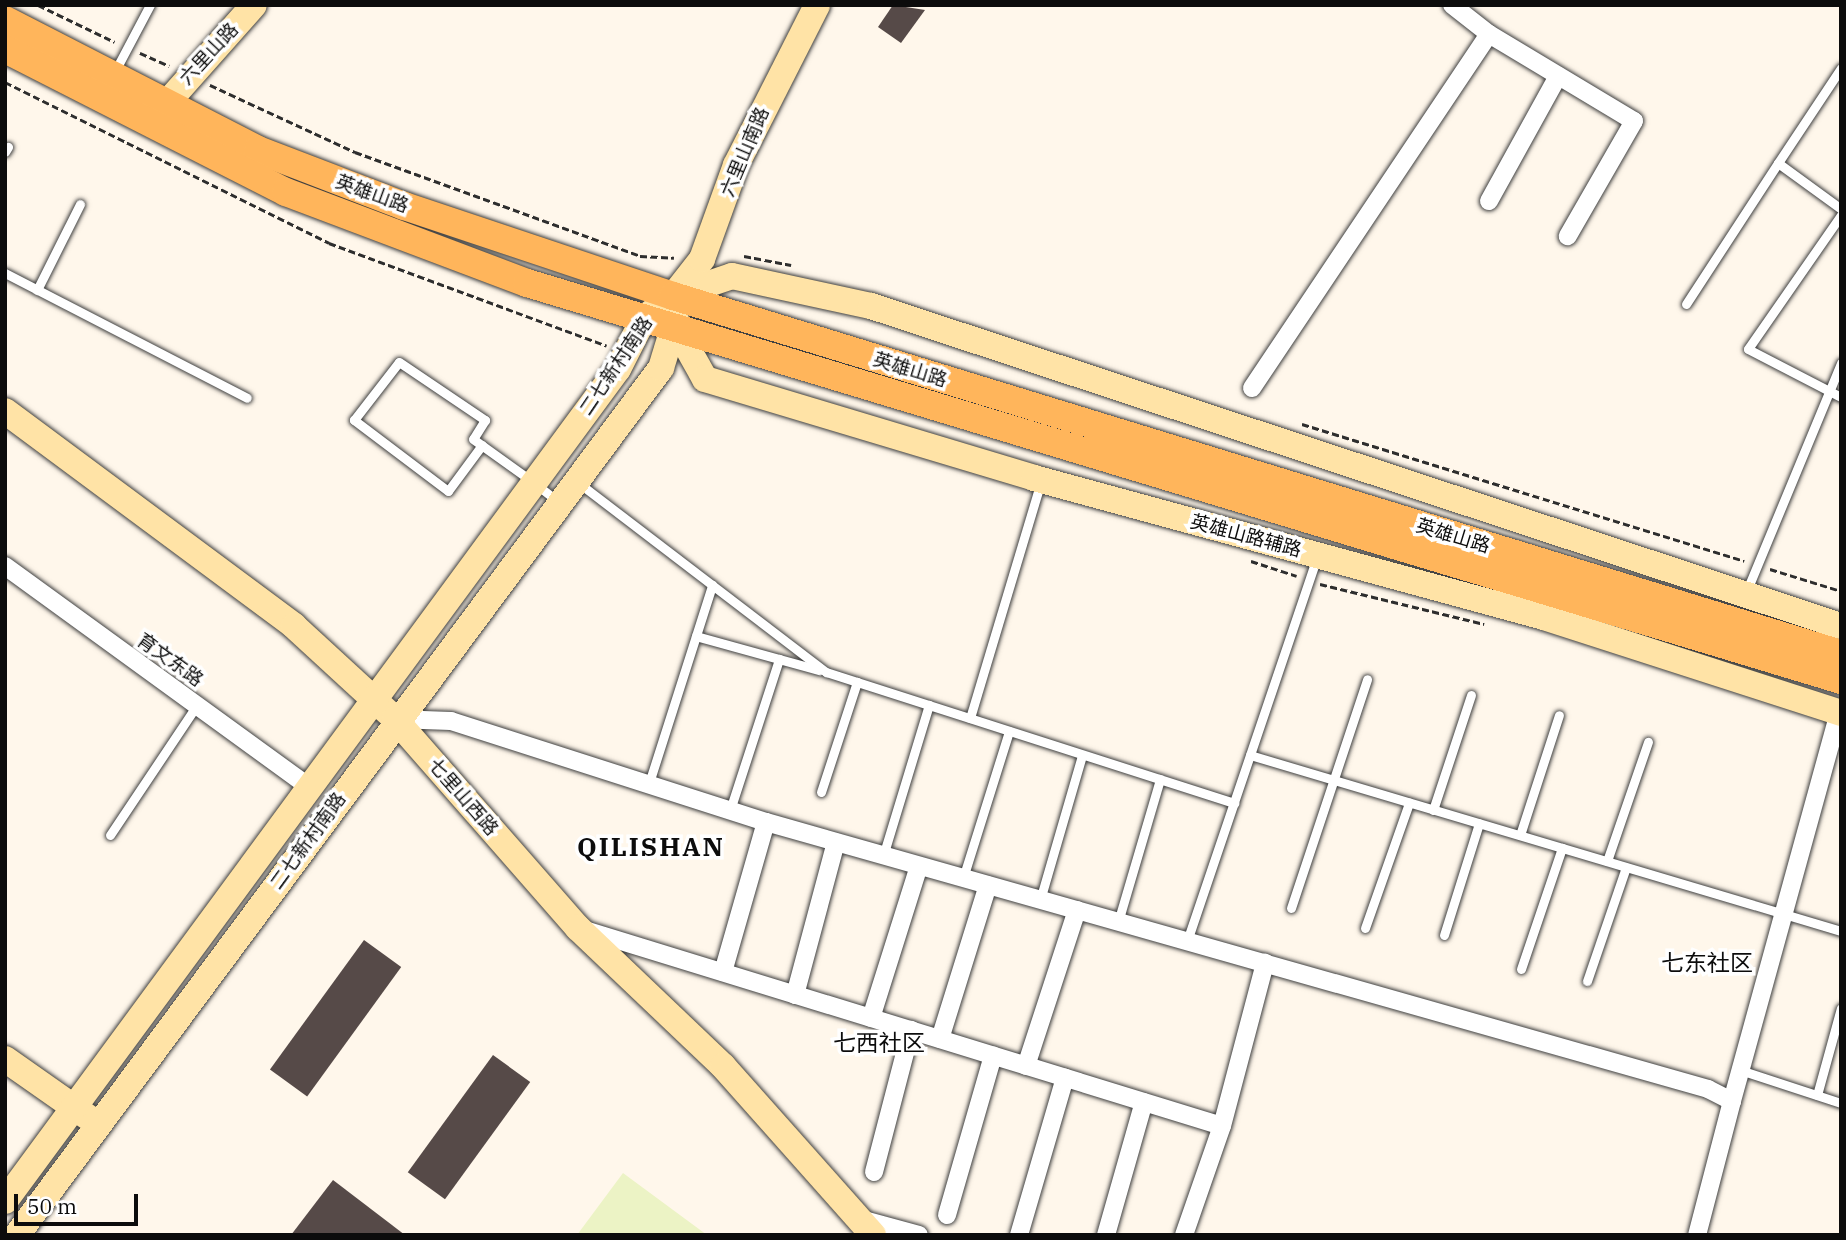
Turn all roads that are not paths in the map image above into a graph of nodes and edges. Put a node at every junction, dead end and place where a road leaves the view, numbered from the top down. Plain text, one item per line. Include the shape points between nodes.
1 (150, 5) edge
2 (254, 5) edge
3 (817, 5) edge
4 (1452, 5) edge
5 (5, 20) edge
6 (1489, 34) junction
7 (5, 49) edge
8 (1841, 68) edge
9 (112, 76) junction
10 (1558, 76) junction
11 (166, 104) junction
12 (1778, 163) junction
13 (1489, 201) dead end
14 (80, 204) dead end
15 (1841, 209) edge
16 (1841, 215) edge
17 (1568, 236) dead end
18 (5, 273) edge
19 (37, 289) junction
20 (673, 296) junction
21 (1686, 304) dead end
22 (644, 318) junction
23 (677, 328) junction
24 (1841, 363) edge
25 (1252, 388) dead end
26 (1825, 390) junction
27 (1841, 397) edge
28 (247, 398) dead end
29 (5, 411) edge
30 (482, 444) junction
31 (576, 480) junction
32 (1041, 480) junction
33 (533, 482) junction
34 (559, 502) junction
35 (1318, 555) junction
36 (5, 566) edge
37 (712, 585) junction
38 (1741, 608) junction
39 (1841, 626) edge
40 (696, 636) junction
41 (1841, 654) edge
42 (779, 659) junction
43 (826, 672) junction
44 (1367, 679) dead end
45 (1841, 680) edge
46 (857, 682) junction
47 (1471, 695) dead end
48 (375, 701) junction
49 (197, 705) junction
50 (929, 705) junction
51 (1840, 713) edge
52 (1559, 715) dead end
53 (970, 718) junction
54 (395, 719) junction
55 (1009, 731) junction
56 (1648, 742) dead end
57 (1082, 755) junction
58 (1250, 755) junction
59 (1160, 779) junction
60 (1333, 780) junction
61 (649, 783) junction
62 (310, 788) junction
63 (821, 792) dead end
64 (1234, 803) junction
65 (1409, 803) junction
66 (730, 810) junction
67 (1433, 810) junction
68 (766, 822) junction
69 (1479, 823) junction
70 (110, 835) dead end
71 (1520, 835) junction
72 (836, 842) junction
73 (1562, 848) junction
74 (883, 856) junction
75 (1606, 861) junction
76 (919, 866) junction
77 (1626, 867) junction
78 (963, 878) junction
79 (988, 885) junction
80 (1040, 900) junction
81 (1291, 908) dead end
82 (1077, 910) junction
83 (1785, 915) junction
84 (1118, 922) junction
85 (578, 928) junction
86 (1365, 928) dead end
87 (1841, 931) edge
88 (1444, 935) dead end
89 (1187, 941) junction
90 (1265, 963) junction
91 (1521, 969) dead end
92 (723, 972) junction
93 (1587, 981) dead end
94 (795, 995) junction
95 (1841, 1008) edge
96 (871, 1018) junction
97 (911, 1030) junction
98 (940, 1040) junction
99 (993, 1056) junction
100 (5, 1059) edge
101 (1026, 1066) junction
102 (1741, 1070) junction
103 (1065, 1078) junction
104 (1817, 1095) junction
105 (1732, 1101) junction
106 (1144, 1102) junction
107 (1841, 1103) edge
108 (75, 1108) junction
109 (99, 1125) junction
110 (1222, 1126) junction
111 (874, 1172) dead end
112 (5, 1201) edge
113 (947, 1215) dead end
114 (867, 1227) edge
115 (17, 1235) edge
116 (919, 1235) edge
117 (1019, 1235) edge
118 (1106, 1235) edge
119 (1184, 1235) edge
120 (1697, 1235) edge

1 - 9 lane
2 - 11 main road, 六里山路
3 - 20 main road, 六里山南路 via 736,165 702,259
4 - 6 street
5 - 9 main road, 英雄山路
6 - 10 street
6 - 25 street
7 - 22 main road, 英雄山路 via 286,192 527,283
8 - 12 lane
9 - 11 main road, 英雄山路
10 - 13 street
10 - 17 street via 1634,121
11 - 20 main road, 英雄山路 via 309,171
12 - 15 lane
12 - 21 lane
14 - 19 lane
16 - 26 lane via 1748,349
18 - 19 lane
19 - 28 lane
20 - 22 main road, 二七新村南路
20 - 23 main road, 二七新村南路
20 - 38 main road, 英雄山路
20 - 38 main road via 732,276 870,306
22 - 23 main road, 英雄山路
22 - 33 main road, 二七新村南路 via 628,354
23 - 31 main road, 二七新村南路 via 661,368
23 - 32 main road, 英雄山路辅路 via 705,379
23 - 45 main road, 英雄山路
24 - 26 lane
26 - 27 lane
26 - 38 lane
29 - 48 main road, 七里山西路 via 295,626
30 - 30 lane via 473,439 485,420 399,362 354,420 447,491
30 - 33 lane
31 - 34 main road, 二七新村南路
31 - 37 lane
32 - 35 main road, 英雄山路辅路
32 - 53 lane
33 - 34 lane
33 - 48 main road, 二七新村南路
34 - 54 main road, 二七新村南路
35 - 51 main road, 英雄山路辅路 via 1544,617
35 - 58 lane
36 - 49 street, 育文东路
37 - 40 lane
37 - 43 lane
38 - 39 main road
38 - 41 main road, 英雄山路
40 - 42 lane
40 - 61 lane
42 - 43 lane
42 - 66 lane
43 - 46 lane
44 - 60 lane
46 - 50 lane
46 - 63 lane
47 - 67 lane
48 - 54 main road, 七里山西路
48 - 62 main road, 二七新村南路
49 - 62 street, 育文东路
49 - 70 lane
50 - 53 lane
50 - 74 lane
51 - 83 street
52 - 71 lane
53 - 55 lane
54 - 61 street via 451,721
54 - 85 main road, 七里山西路
54 - 109 main road, 二七新村南路
55 - 57 lane
55 - 78 lane
56 - 75 lane
57 - 59 lane
57 - 80 lane
58 - 60 lane
58 - 64 lane
59 - 64 lane
59 - 84 lane
60 - 65 lane
60 - 81 lane
61 - 66 street
62 - 108 main road, 二七新村南路
64 - 89 lane
65 - 67 lane
65 - 86 lane
66 - 68 street
67 - 69 lane
68 - 72 street
68 - 92 street
69 - 71 lane
69 - 88 lane
71 - 73 lane
72 - 74 street
72 - 94 street
73 - 75 lane
73 - 91 lane
74 - 76 street
75 - 77 lane
76 - 78 street
76 - 96 street
77 - 83 lane
77 - 93 lane
78 - 79 street
79 - 80 street
79 - 98 street
80 - 82 street
82 - 84 street
82 - 101 street
83 - 87 lane
83 - 102 street
84 - 89 street
85 - 92 street
85 - 114 main road, 七里山西路 via 723,1066
89 - 90 street
90 - 105 street via 1708,1088
90 - 110 street
92 - 94 street
94 - 96 street
95 - 104 lane
96 - 97 street
97 - 98 street
97 - 111 street
98 - 99 street
99 - 101 street
99 - 113 street
100 - 108 main road
101 - 103 street
102 - 104 lane
102 - 105 street
103 - 106 street
103 - 117 street
104 - 107 lane
105 - 120 street
106 - 110 street
106 - 118 street
108 - 109 main road
108 - 112 main road, 二七新村南路
109 - 115 main road, 二七新村南路
110 - 119 street
114 - 116 street

